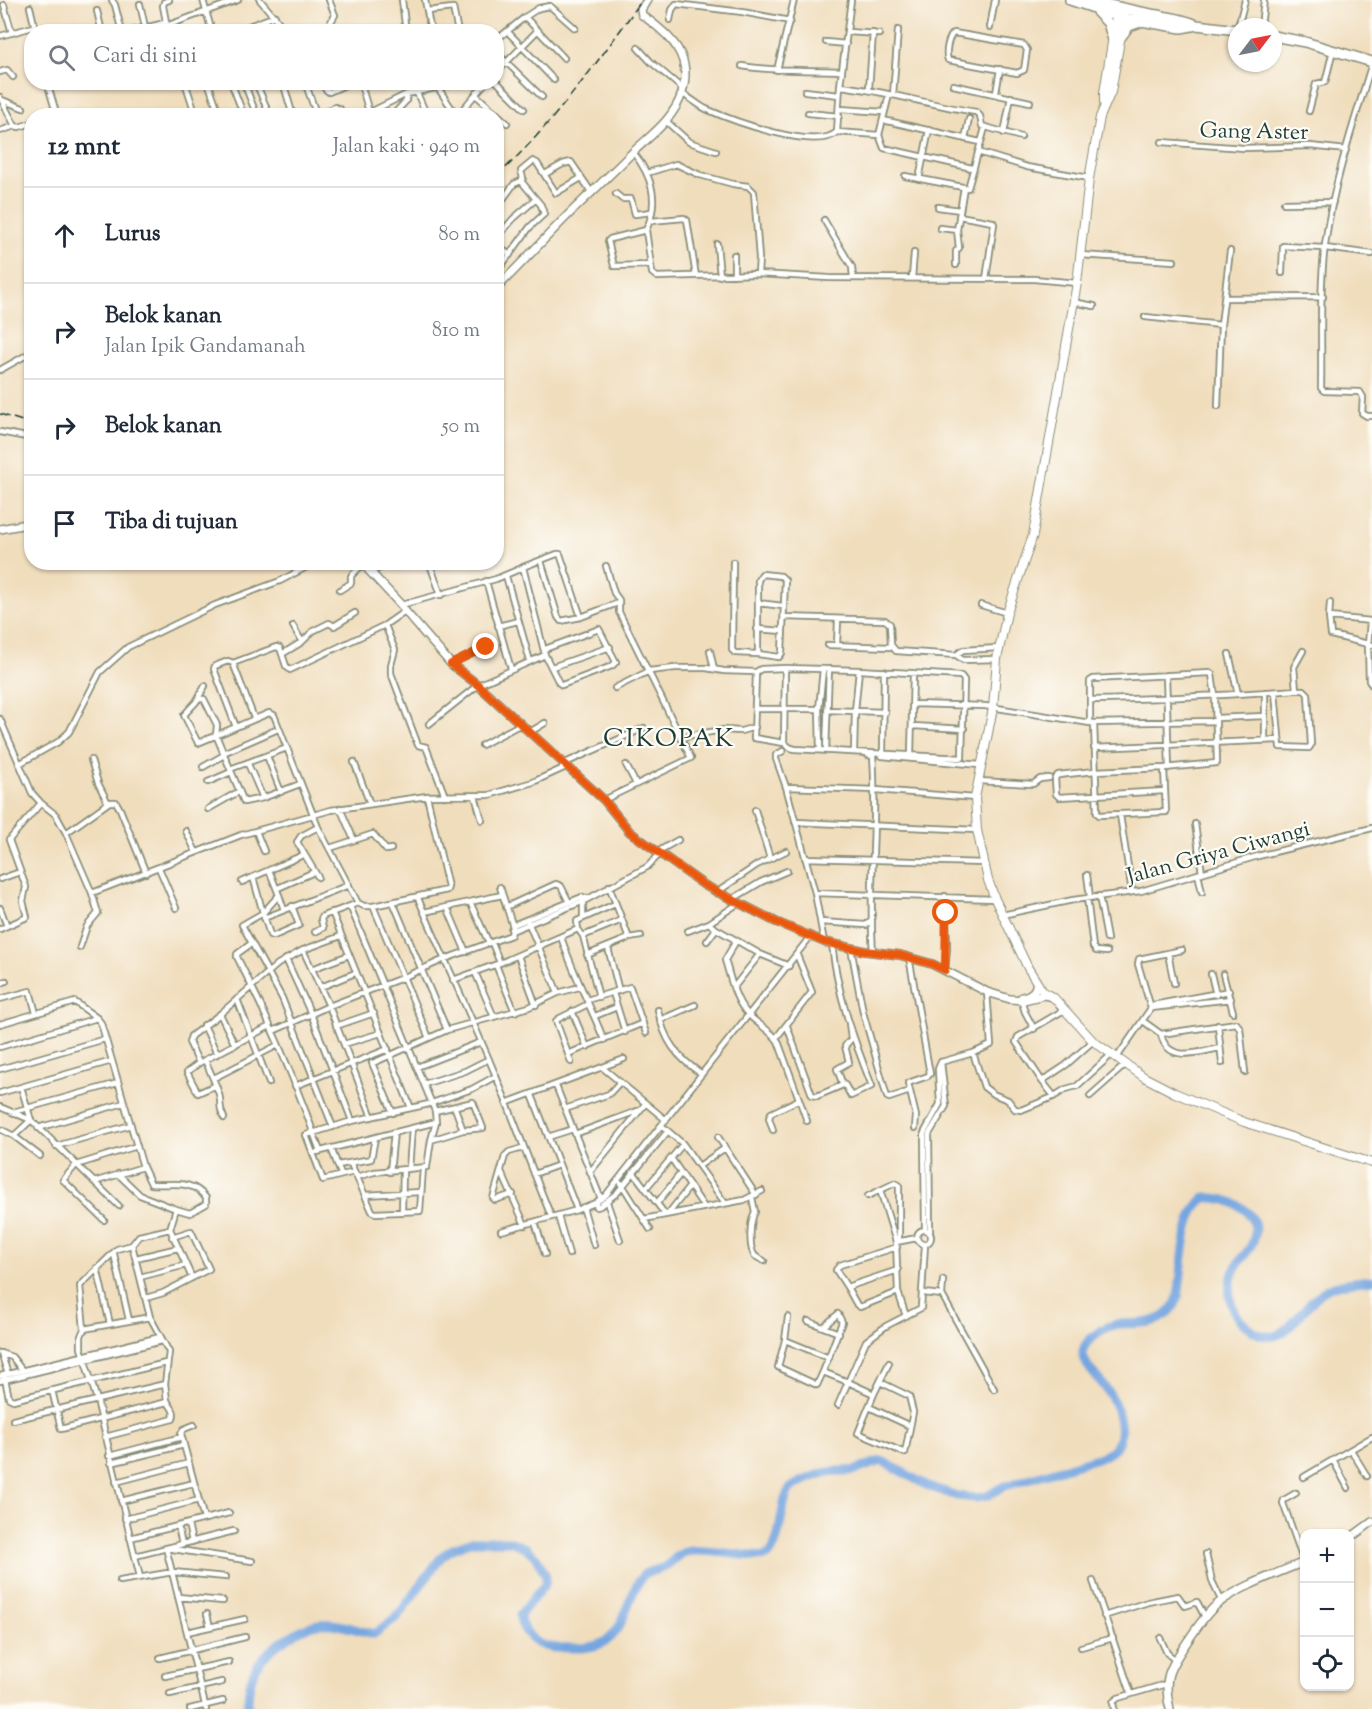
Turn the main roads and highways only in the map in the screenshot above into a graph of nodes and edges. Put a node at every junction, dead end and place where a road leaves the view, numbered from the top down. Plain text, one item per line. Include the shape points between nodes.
1 (1065, 0) edge
2 (1070, 0) edge
3 (1101, 4) edge
4 (1123, 7) edge
5 (1149, 18) junction
6 (1228, 27) edge
7 (1282, 38) edge
8 (1117, 39) junction
9 (1372, 62) edge
10 (1372, 1162) edge

1 - 2 highway
2 - 3 highway
3 - 4 highway
3 - 8 highway
4 - 5 highway
4 - 8 main road
5 - 6 highway via 1184,19 1197,25
5 - 8 highway via 1131,24
7 - 9 highway
8 - 10 main road via 1089,178 1077,283 1033,535 1007,613 997,659 993,708 975,798 977,830 995,899 1028,968 1043,992 1054,998 1093,1041 1125,1065 1175,1093 1282,1135

